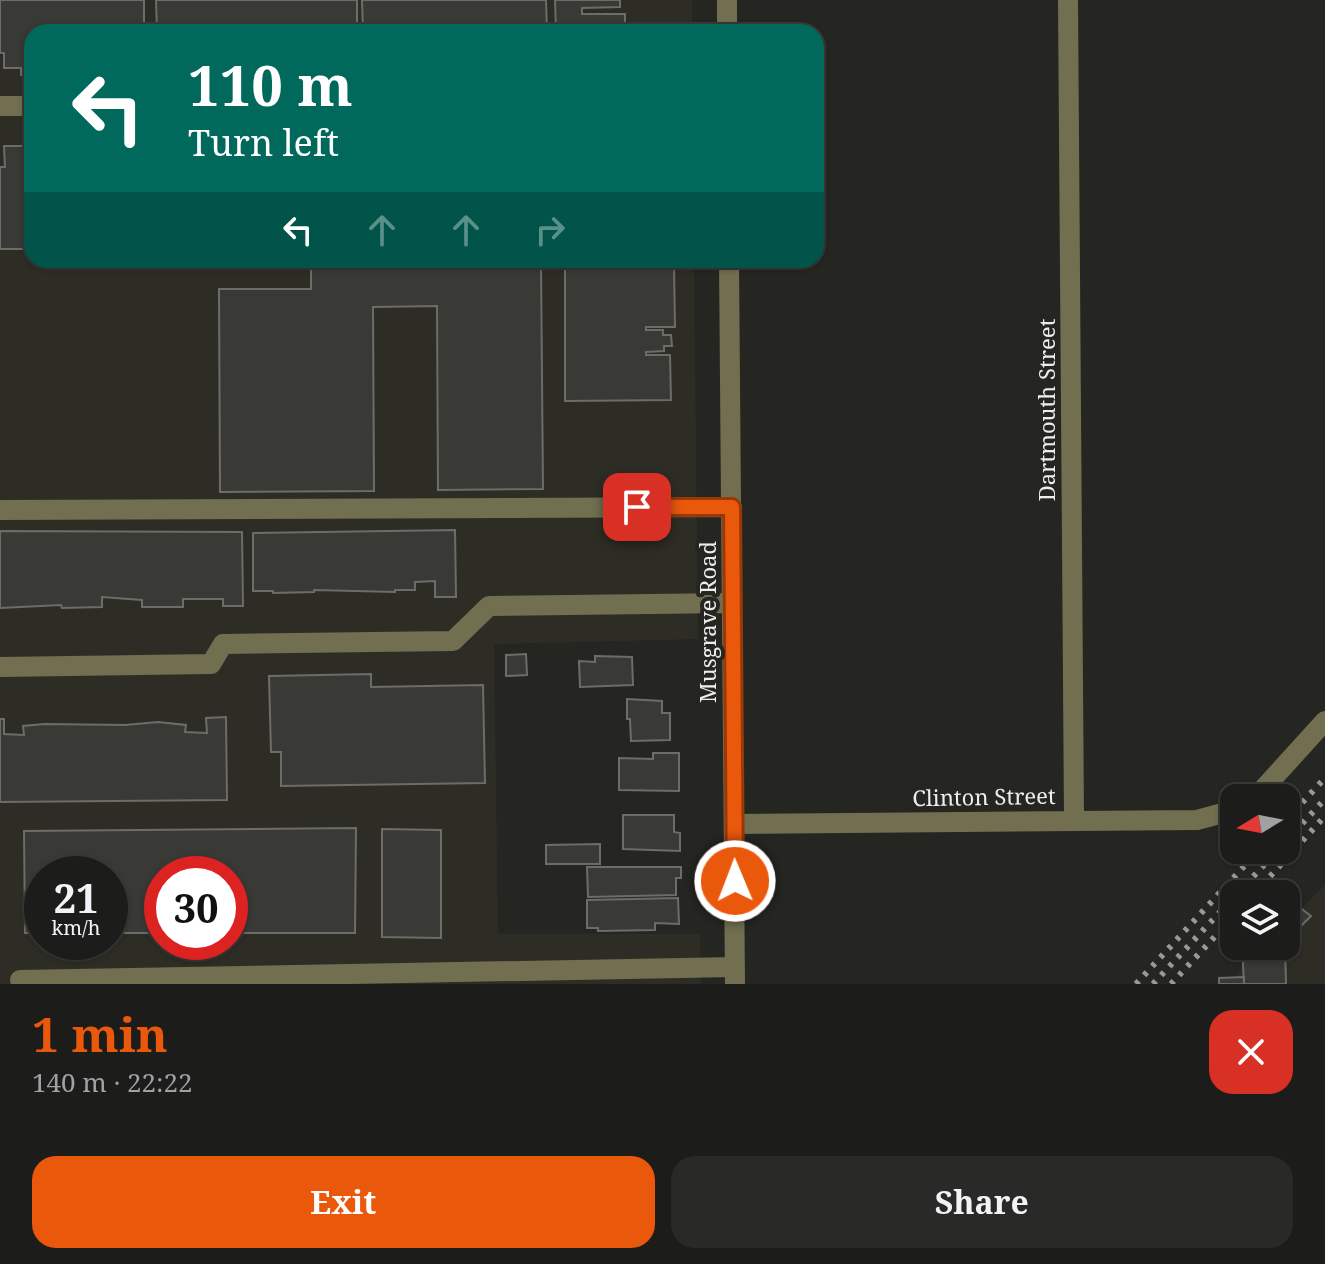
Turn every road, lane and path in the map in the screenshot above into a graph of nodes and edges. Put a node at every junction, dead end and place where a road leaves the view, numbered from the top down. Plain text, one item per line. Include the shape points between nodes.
1 (727, 0) edge
2 (1068, 0) edge
3 (727, 24) edge
4 (0, 106) edge
5 (24, 106) edge
6 (729, 268) edge
7 (732, 507) junction
8 (0, 510) edge
9 (732, 603) junction
10 (0, 667) edge
11 (1325, 721) edge
12 (1268, 784) edge
13 (1220, 814) edge
14 (1074, 820) junction
15 (734, 824) junction
16 (735, 975) edge
17 (20, 980) dead end

1 - 3 street
2 - 14 street, Dartmouth Street
4 - 5 street
6 - 7 street, Musgrave Road
7 - 8 street
7 - 9 street, Musgrave Road
9 - 10 street via 489,606 453,641 223,644 211,664
9 - 15 street, Musgrave Road
11 - 12 street
13 - 14 street, Clinton Street via 1197,820
14 - 15 street, Clinton Street
15 - 16 street, Musgrave Road
16 - 17 street

